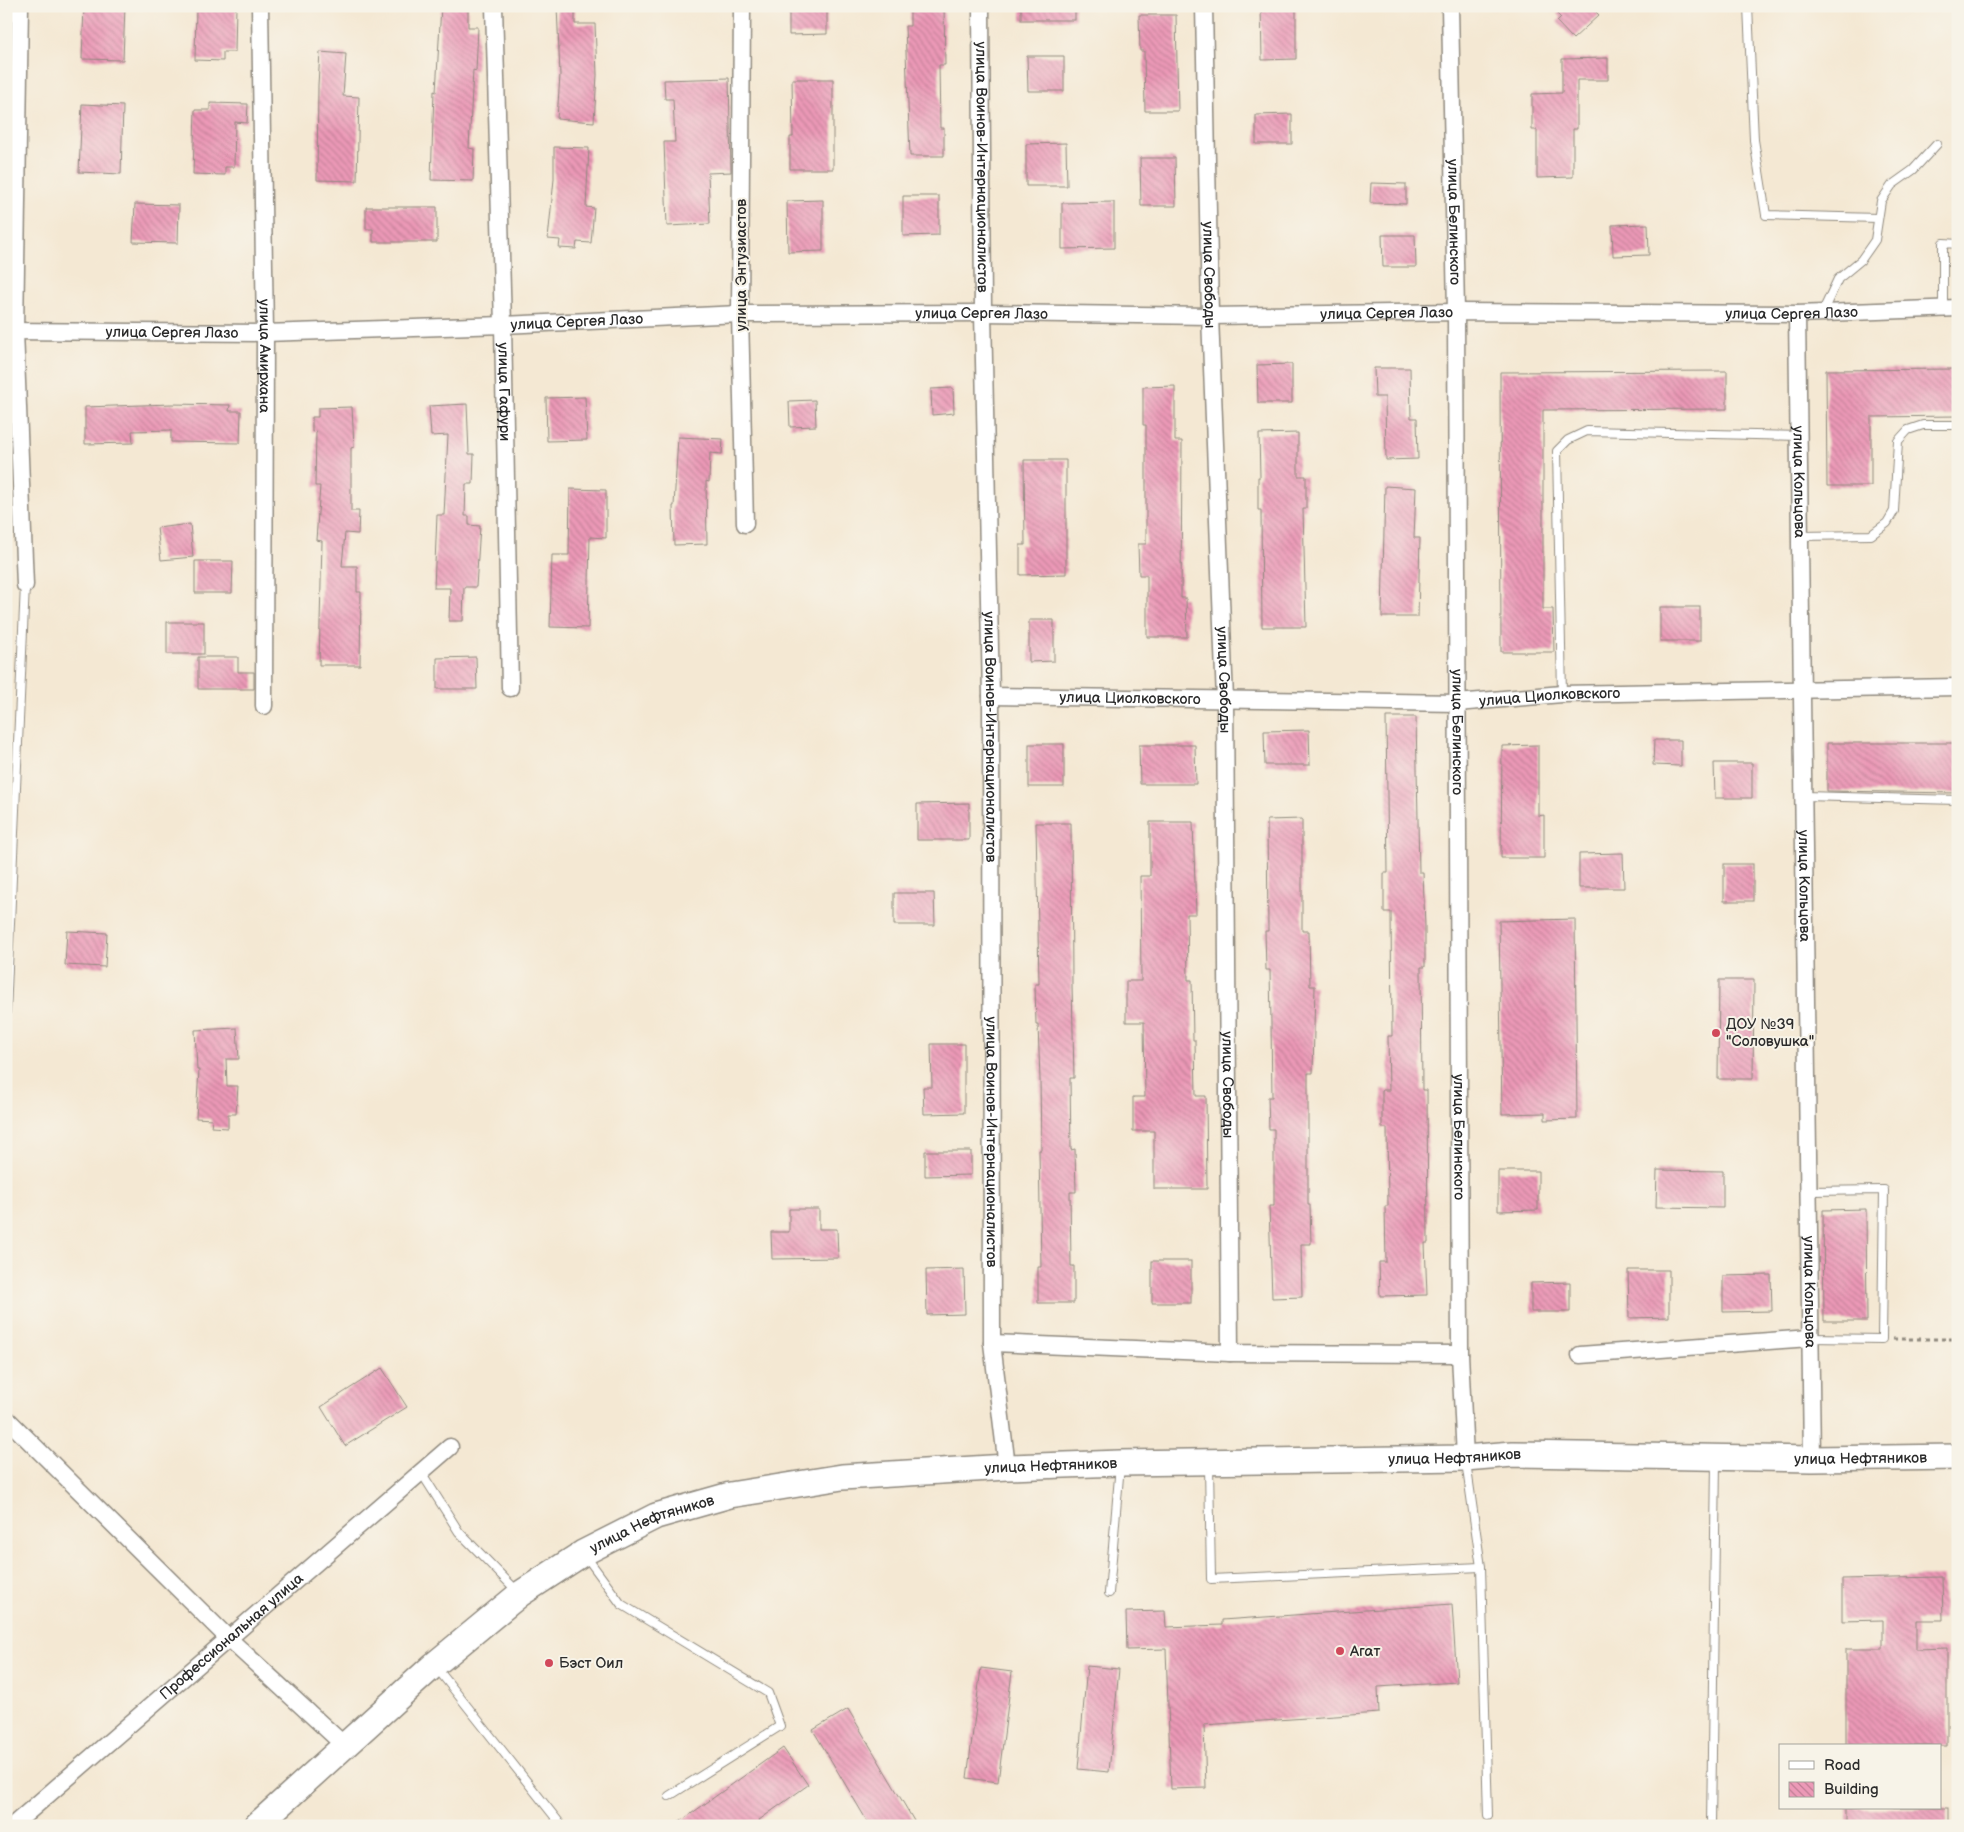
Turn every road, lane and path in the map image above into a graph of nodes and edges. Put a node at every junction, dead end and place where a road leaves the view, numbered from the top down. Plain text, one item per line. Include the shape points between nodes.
1 (20, 6) edge
2 (260, 6) edge
3 (494, 6) edge
4 (742, 6) edge
5 (981, 6) edge
6 (1204, 6) edge
7 (1450, 6) edge
8 (1748, 6) edge
9 (1937, 144) dead end
10 (1878, 218) junction
11 (1958, 244) edge
12 (1950, 308) edge
13 (1456, 312) junction
14 (983, 313) junction
15 (1822, 313) junction
16 (740, 314) junction
17 (1797, 314) junction
18 (1210, 316) junction
19 (503, 325) junction
20 (11, 331) edge
21 (265, 333) junction
22 (1958, 425) edge
23 (1799, 436) junction
24 (745, 524) dead end
25 (1800, 536) junction
26 (26, 585) joint
27 (1958, 687) edge
28 (510, 688) dead end
29 (1802, 690) junction
30 (1562, 694) junction
31 (991, 696) junction
32 (1225, 700) junction
33 (1457, 703) junction
34 (264, 706) dead end
35 (1804, 796) junction
36 (1958, 800) edge
37 (6, 1013) edge
38 (1808, 1191) junction
39 (1810, 1338) junction
40 (1882, 1339) junction
41 (1958, 1339) edge
42 (992, 1343) junction
43 (1230, 1353) junction
44 (1460, 1354) junction
45 (1580, 1355) dead end
46 (6, 1418) edge
47 (450, 1447) dead end
48 (1716, 1457) junction
49 (1465, 1458) junction
50 (1958, 1458) edge
51 (1812, 1459) junction
52 (1209, 1462) junction
53 (1120, 1464) junction
54 (1007, 1467) junction
55 (421, 1472) junction
56 (583, 1553) junction
57 (1481, 1568) junction
58 (1109, 1593) dead end
59 (520, 1594) junction
60 (229, 1639) junction
61 (434, 1665) junction
62 (344, 1745) junction
63 (669, 1796) dead end
64 (1488, 1816) dead end
65 (12, 1826) edge
66 (256, 1826) edge
67 (562, 1826) edge
68 (1711, 1826) edge

1 - 20 street
2 - 21 street, улица Амирхана
3 - 19 street, улица Гафури
4 - 16 street, улица Энтузиастов
5 - 14 street, улица Воинов-Интернационалистов
6 - 18 street, улица Свободы
7 - 13 street, улица Белинского
8 - 10 lane via 1754,140 1766,215
9 - 10 lane via 1913,170 1892,185 1880,201
10 - 15 lane via 1875,240 1861,260 1838,279
11 - 12 lane via 1943,243
12 - 15 street, улица Сергея Лазо
13 - 17 street, улица Сергея Лазо
13 - 18 street, улица Сергея Лазо
13 - 33 street, улица Белинского
14 - 16 street, улица Сергея Лазо
14 - 18 street, улица Сергея Лазо
14 - 31 street, улица Воинов-Интернационалистов
15 - 17 street, улица Сергея Лазо
16 - 19 street, улица Сергея Лазо
16 - 24 street, улица Энтузиастов
17 - 23 street, улица Кольцова
18 - 32 street, улица Свободы
19 - 21 street, улица Сергея Лазо
19 - 28 street, улица Гафури
20 - 21 street, улица Сергея Лазо
20 - 26 street
21 - 34 street, улица Амирхана
22 - 25 lane via 1908,430 1898,441 1894,511 1887,523 1871,535
23 - 25 street, улица Кольцова
23 - 30 lane via 1587,431 1568,440 1557,451
25 - 29 street, улица Кольцова
26 - 37 lane
27 - 29 street, улица Циолковского
29 - 30 street, улица Циолковского
29 - 35 street, улица Кольцова
30 - 33 street, улица Циолковского
31 - 32 street, улица Циолковского
31 - 42 street, улица Воинов-Интернационалистов
32 - 33 street, улица Циолковского
32 - 43 street, улица Свободы
33 - 44 street, улица Белинского
35 - 36 lane
35 - 38 street, улица Кольцова
38 - 39 street, улица Кольцова
38 - 40 lane via 1884,1190
39 - 40 lane
39 - 45 street
39 - 51 street, улица Кольцова
40 - 41 path
42 - 43 street
42 - 54 street, улица Воинов-Интернационалистов
43 - 44 street
44 - 49 street, улица Белинского
46 - 60 street
47 - 55 street, Профессиональная улица
48 - 49 main road, улица Нефтяников via 1513,1454
48 - 51 main road, улица Нефтяников
48 - 68 lane
49 - 52 main road, улица Нефтяников
49 - 57 lane
50 - 51 main road, улица Нефтяников
52 - 53 main road, улица Нефтяников
52 - 57 lane via 1211,1579
53 - 54 main road, улица Нефтяников
53 - 58 lane
54 - 56 main road, улица Нефтяников via 842,1477 730,1495 656,1516
55 - 59 lane via 459,1532
55 - 60 street, Профессиональная улица
56 - 59 main road, улица Нефтяников
56 - 63 lane via 621,1604 768,1693 780,1726
57 - 64 lane
59 - 61 main road, улица Нефтяников
60 - 62 street
60 - 65 street, Профессиональная улица
61 - 62 main road, улица Нефтяников
61 - 67 lane
62 - 66 main road, улица Нефтяников

